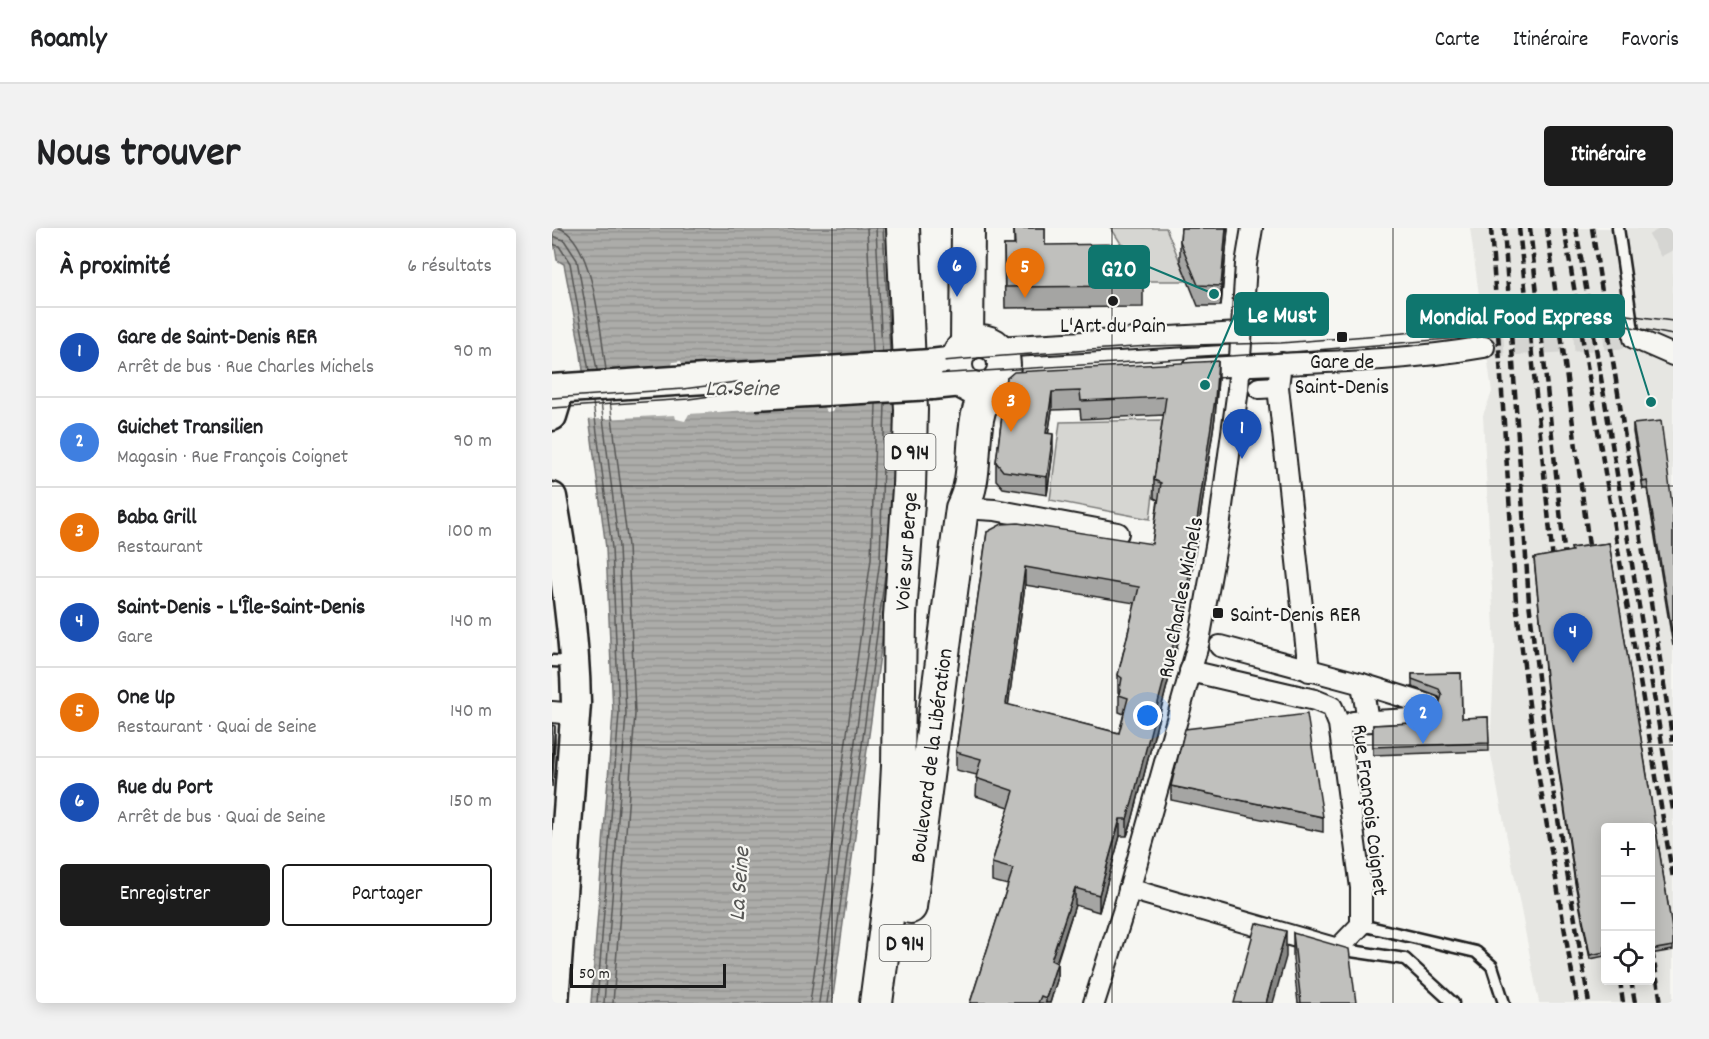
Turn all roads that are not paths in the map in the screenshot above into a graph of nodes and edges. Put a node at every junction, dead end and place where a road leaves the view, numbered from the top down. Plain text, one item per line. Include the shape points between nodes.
1 (903, 228) edge
2 (968, 228) edge
3 (983, 228) edge
4 (1252, 228) edge
5 (1618, 228) edge
6 (1240, 333) junction
7 (1634, 338) joint
8 (1484, 347) tunnel mouth
9 (1673, 354) edge
10 (1281, 363) junction
11 (1239, 365) junction
12 (974, 369) junction
13 (1179, 369) edge
14 (559, 400) edge
15 (962, 508) junction
16 (554, 514) edge
17 (1118, 533) dead end
18 (1220, 646) dead end
19 (943, 657) junction
20 (564, 661) edge
21 (1190, 671) junction
22 (1309, 671) junction
23 (898, 676) junction
24 (1362, 684) junction
25 (1430, 705) edge
26 (564, 713) edge
27 (916, 714) junction
28 (1413, 718) dead end
29 (913, 767) junction
30 (1129, 889) junction
31 (1362, 925) junction
32 (556, 928) edge
33 (1338, 948) junction
34 (878, 989) edge
35 (554, 1003) edge
36 (897, 1003) edge
37 (1094, 1003) edge
38 (1453, 1003) edge
39 (1504, 1003) edge

1 - 23 main road, Voie sur Berge / D 914 via 911,410
2 - 12 main road, D 914
3 - 12 main road via 986,320
4 - 6 street, Rue Charles Michels
5 - 7 lane
6 - 11 street, Rue Charles Michels
6 - 12 street
7 - 9 street
8 - 10 street via 1347,363
10 - 11 street
10 - 22 street via 1268,388
11 - 13 street
11 - 21 street, Rue Charles Michels via 1218,536
12 - 14 street, bridge
12 - 15 main road, Boulevard de la Libération / D 914 via 979,406 970,492
15 - 17 street via 995,510
15 - 19 main road, Boulevard de la Libération / D 914
16 - 20 street
18 - 22 street
19 - 27 main road, D 914
19 - 29 main road, Boulevard de la Libération / D 914
20 - 26 street
21 - 30 street, Rue Charles Michels
21 - 31 street, Rue François Coignet via 1332,707 1339,724
22 - 24 street
23 - 27 main road, D 914
23 - 29 main road, Voie sur Berge / D 914
24 - 25 street
24 - 28 street via 1360,722
26 - 32 street
27 - 29 main road, D 914
29 - 34 main road, Boulevard de la Libération / D 914 via 892,880
29 - 36 main road, Boulevard de la Libération / D 914
30 - 33 street
30 - 37 street, Rue Charles Michels
31 - 33 street, Rue François Coignet
31 - 39 lane via 1476,952 1492,966
32 - 35 street
33 - 38 lane via 1405,959

